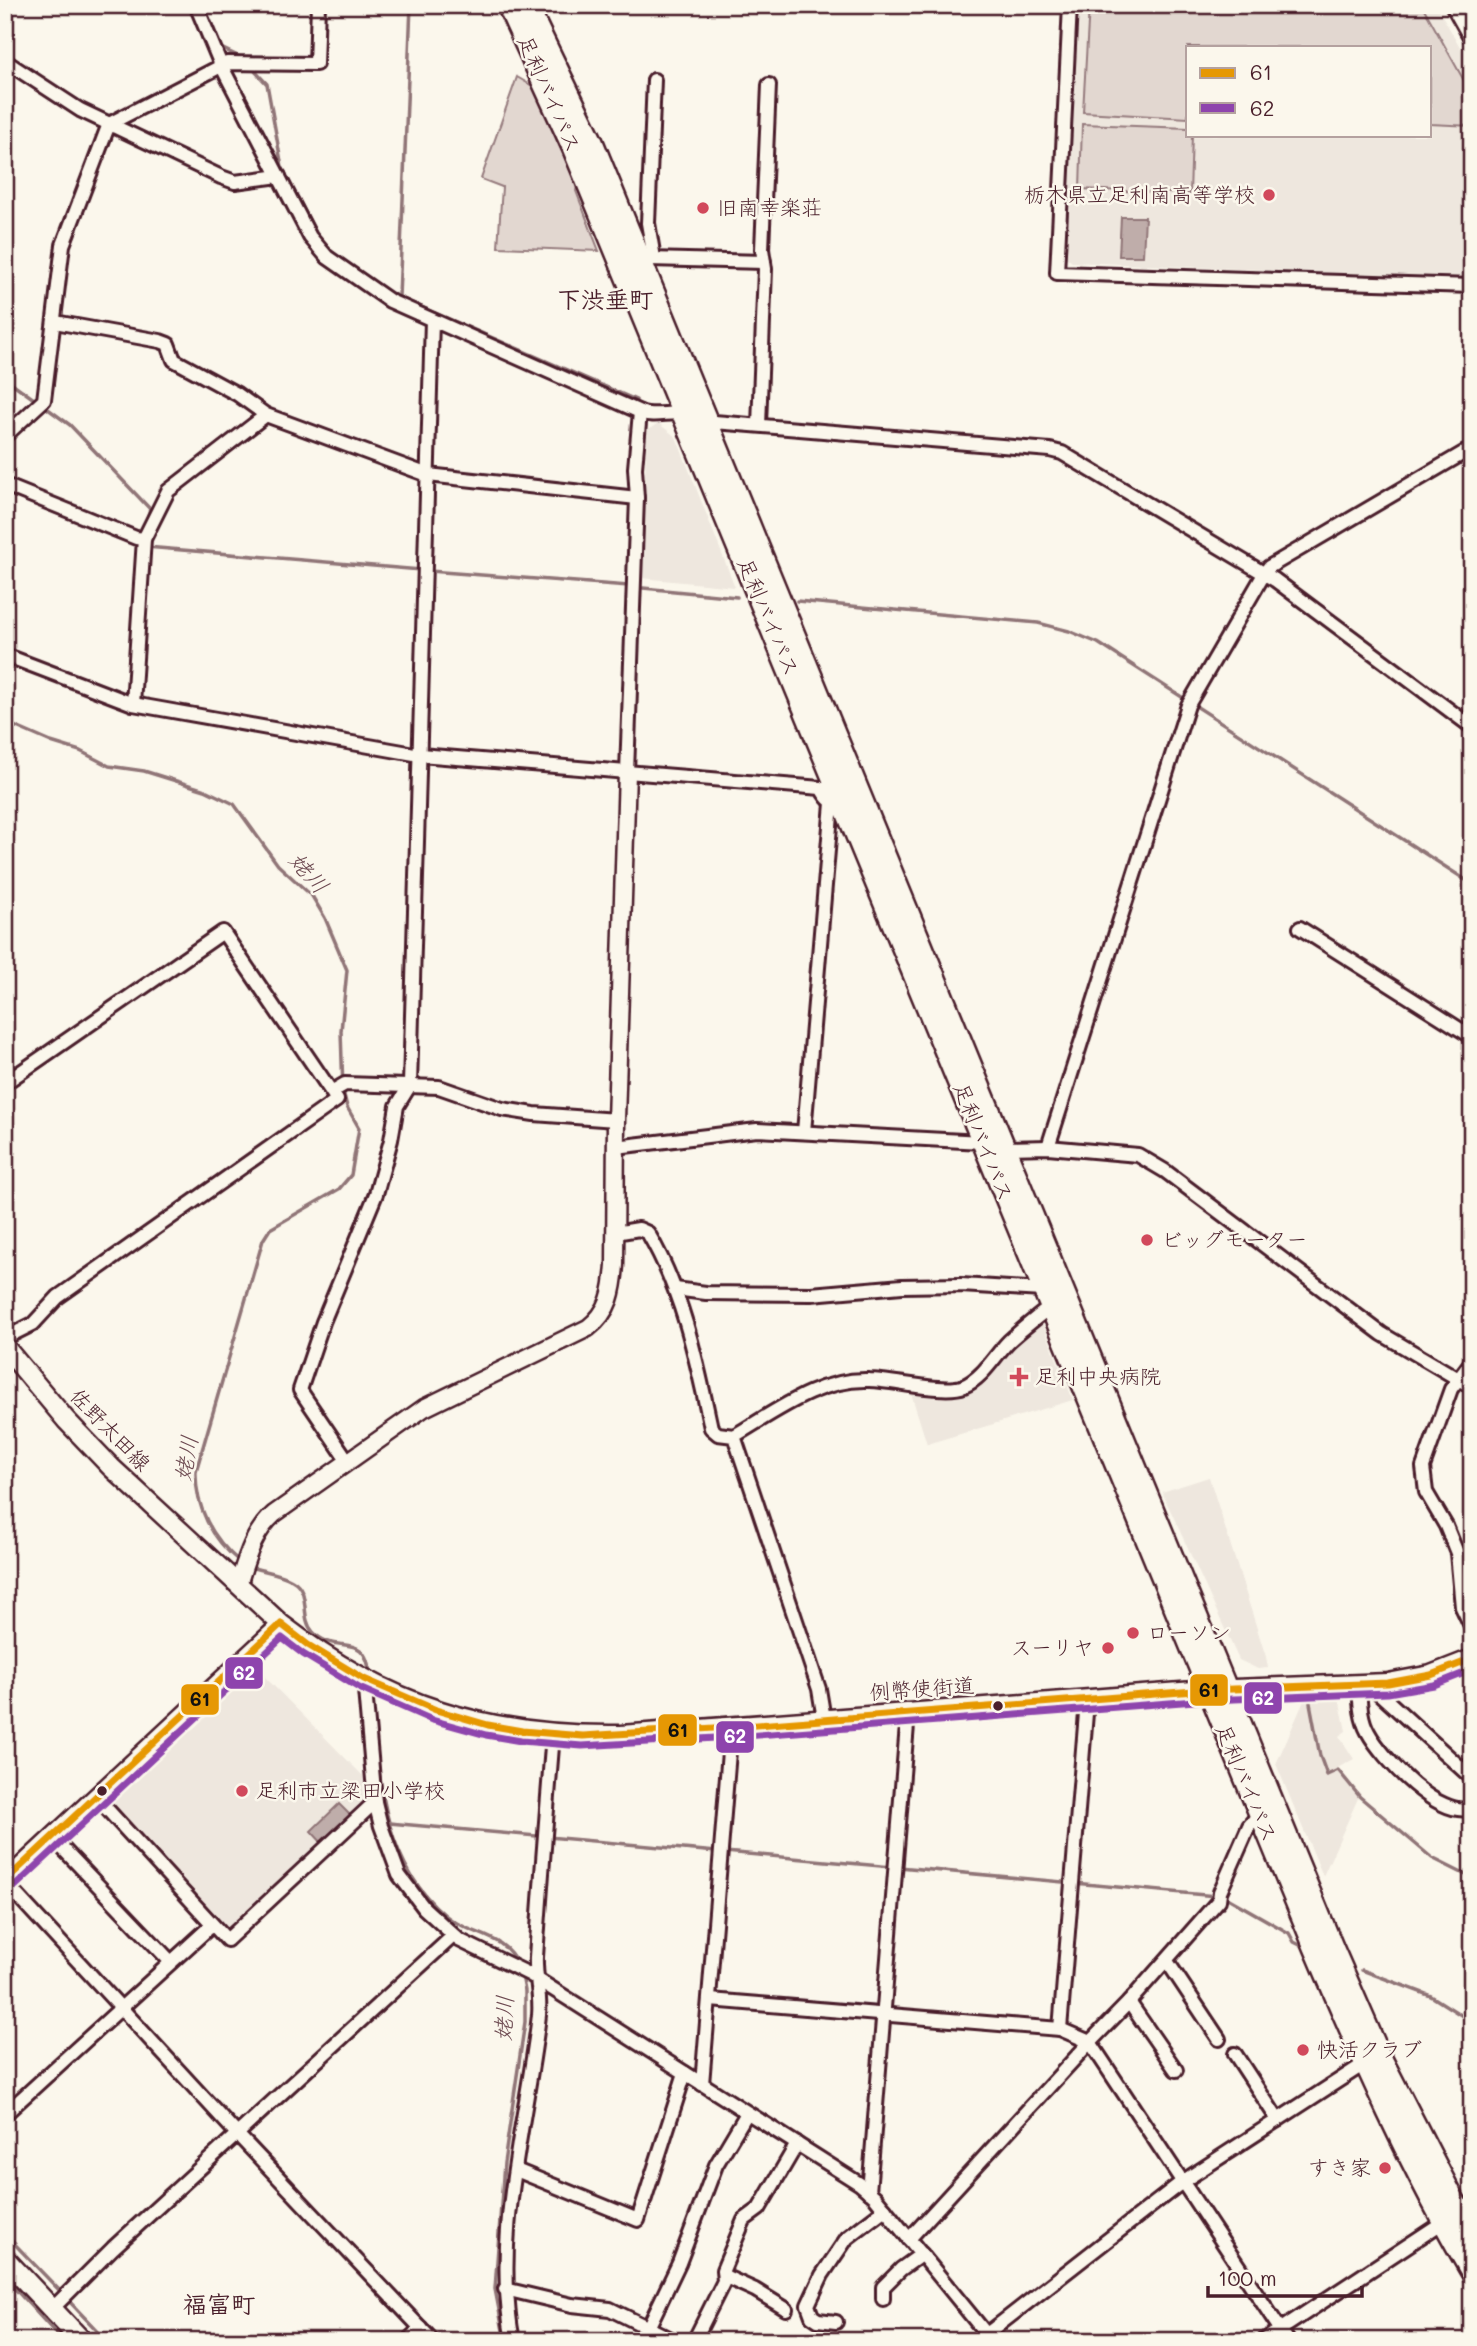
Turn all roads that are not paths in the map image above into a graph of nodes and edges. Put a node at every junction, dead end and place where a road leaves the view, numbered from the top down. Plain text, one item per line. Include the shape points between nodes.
1 (196, 5) edge
2 (318, 5) edge
3 (508, 5) edge
4 (526, 5) edge
5 (1070, 5) edge
6 (1454, 5) edge
7 (1472, 37) edge
8 (5, 61) edge
9 (221, 65) junction
10 (654, 80) dead end
11 (769, 85) dead end
12 (109, 124) junction
13 (279, 176) junction
14 (648, 260) junction
15 (764, 262) junction
16 (1472, 286) edge
17 (432, 320) junction
18 (55, 322) junction
19 (640, 412) junction
20 (684, 413) junction
21 (266, 415) junction
22 (706, 422) junction
23 (760, 425) junction
24 (5, 436) edge
25 (1472, 448) edge
26 (428, 475) junction
27 (5, 485) edge
28 (637, 498) junction
29 (144, 539) junction
30 (1264, 573) junction
31 (5, 655) edge
32 (133, 704) junction
33 (1472, 727) edge
34 (420, 755) junction
35 (627, 772) junction
36 (838, 802) junction
37 (1300, 928) dead end
38 (1472, 1037) edge
39 (5, 1083) edge
40 (410, 1085) junction
41 (333, 1091) junction
42 (616, 1120) junction
43 (804, 1132) junction
44 (982, 1142) junction
45 (616, 1147) junction
46 (1048, 1147) junction
47 (1005, 1148) junction
48 (615, 1233) junction
49 (675, 1289) junction
50 (1046, 1298) junction
51 (5, 1338) edge
52 (5, 1347) edge
53 (1472, 1361) edge
54 (1459, 1380) junction
55 (1472, 1387) edge
56 (734, 1436) junction
57 (348, 1461) junction
58 (240, 1580) junction
59 (281, 1624) junction
60 (1472, 1629) edge
61 (1472, 1659) edge
62 (370, 1682) junction
63 (1364, 1685) junction
64 (1218, 1690) junction
65 (1087, 1701) junction
66 (908, 1713) junction
67 (824, 1719) junction
68 (731, 1727) junction
69 (553, 1734) junction
70 (1472, 1778) edge
71 (96, 1797) junction
72 (375, 1802) junction
73 (1472, 1808) edge
74 (1259, 1814) junction
75 (52, 1837) junction
76 (5, 1882) edge
77 (212, 1924) junction
78 (453, 1936) junction
79 (1167, 1961) junction
80 (171, 1962) junction
81 (533, 1977) junction
82 (710, 2000) junction
83 (1129, 2002) junction
84 (121, 2008) junction
85 (885, 2014) junction
86 (1060, 2029) junction
87 (1219, 2039) dead end
88 (1090, 2042) junction
89 (1235, 2054) dead end
90 (1364, 2064) junction
91 (1177, 2070) dead end
92 (685, 2073) junction
93 (702, 2084) junction
94 (747, 2113) junction
95 (5, 2114) edge
96 (1278, 2120) junction
97 (238, 2135) junction
98 (797, 2144) junction
99 (516, 2170) junction
100 (1182, 2182) junction
101 (869, 2192) junction
102 (885, 2209) junction
103 (1457, 2213) edge
104 (1472, 2236) edge
105 (909, 2239) junction
106 (922, 2254) junction
107 (5, 2259) edge
108 (1472, 2272) edge
109 (724, 2276) junction
110 (505, 2289) junction
111 (883, 2299) dead end
112 (52, 2309) junction
113 (786, 2309) dead end
114 (836, 2322) dead end
115 (421, 2328) junction
116 (1280, 2329) junction
117 (654, 2334) edge
118 (985, 2339) edge
119 (82, 2341) edge
120 (407, 2341) edge
121 (433, 2341) edge
122 (513, 2341) edge
123 (675, 2341) edge
124 (694, 2341) edge
125 (1263, 2341) edge
126 (1288, 2341) edge

1 - 9 street
2 - 9 street via 316,64
3 - 20 highway, 足利バイパス via 568,135
4 - 14 highway, 足利バイパス
5 - 16 street via 1057,273
6 - 7 street
8 - 12 street via 79,110
9 - 12 street
9 - 13 street
10 - 14 street
11 - 15 street
12 - 13 street via 234,182
12 - 18 street via 63,245
13 - 17 street via 317,248 390,302
14 - 15 street
14 - 22 highway, 足利バイパス
15 - 23 street
17 - 19 street
17 - 26 street
18 - 21 street via 168,344 174,360
18 - 24 street via 44,400
19 - 20 street via 650,416
19 - 28 street
20 - 22 street
20 - 36 highway, 足利バイパス
21 - 26 street
21 - 29 street via 168,491
22 - 23 street
22 - 47 highway, 足利バイパス
23 - 30 street via 1050,450 1076,460
25 - 30 street
26 - 28 street
26 - 34 street
27 - 29 street
28 - 35 street
29 - 32 street
30 - 33 street
30 - 46 street via 1188,705
31 - 32 street
32 - 34 street
34 - 35 street
34 - 40 street
35 - 36 street via 821,788 828,801
35 - 42 street
36 - 43 street
36 - 44 highway, 足利バイパス
37 - 38 street
39 - 41 street via 223,932
40 - 41 street via 345,1084
40 - 42 street via 439,1087 502,1109
40 - 57 street via 397,1106 376,1194 300,1390
41 - 51 street via 337,1100 58,1297 33,1324
42 - 45 street
43 - 44 street
43 - 45 street via 757,1130
44 - 47 street
44 - 50 highway, 足利バイパス
45 - 48 street
46 - 47 street
46 - 54 street via 1138,1155 1382,1334
47 - 64 highway, 足利バイパス
48 - 49 street via 648,1233
48 - 57 street via 613,1286 606,1311 598,1320 424,1408
49 - 50 street via 811,1294 961,1285
49 - 56 street via 711,1428
50 - 56 street via 975,1380 962,1388 845,1381 820,1388
50 - 64 highway, 足利バイパス
52 - 58 main road, 佐野太田線 via 111,1467
53 - 54 street
54 - 55 street
54 - 60 street via 1451,1389 1423,1467 1426,1492 1457,1553 1462,1607
56 - 67 street
57 - 58 street via 265,1522
58 - 59 main road, 佐野太田線
59 - 62 main road, 例幣使街道
59 - 71 street
61 - 63 main road, 例幣使街道 via 1432,1675
62 - 69 main road, 例幣使街道 via 462,1719
62 - 72 street
63 - 64 main road, 例幣使街道
63 - 70 street
63 - 73 street via 1364,1723 1387,1758 1429,1796 1461,1811
64 - 65 main road, 例幣使街道
64 - 74 highway, 足利バイパス
64 - 103 highway, 足利バイパス via 1380,2057
65 - 66 main road, 例幣使街道
65 - 86 street
66 - 67 main road, 例幣使街道
66 - 85 street
67 - 68 main road, 例幣使街道
68 - 69 main road, 例幣使街道 via 621,1735
68 - 82 street
69 - 81 street
71 - 75 street
71 - 77 street
72 - 77 street via 228,1940
72 - 78 street via 399,1875 410,1893
74 - 79 street via 1249,1825 1219,1896
74 - 90 highway, 足利バイパス
75 - 76 street
75 - 80 street
76 - 84 street
77 - 80 street
78 - 81 street
78 - 97 street
79 - 83 street
79 - 87 street
80 - 84 street
81 - 92 street
81 - 99 street via 539,2012
82 - 85 street
82 - 93 street
83 - 88 street
83 - 91 street
84 - 95 street
84 - 97 street
85 - 86 street
85 - 101 street
86 - 88 street
88 - 100 street
88 - 105 street
89 - 96 street
90 - 96 street
90 - 103 highway, 足利バイパス
92 - 93 street
92 - 99 street via 638,2220
93 - 94 street
94 - 98 street
94 - 117 street via 716,2165
96 - 100 street
97 - 112 street
97 - 115 street
98 - 101 street
98 - 109 street via 759,2209 744,2220
99 - 110 street
100 - 116 street
100 - 118 street
101 - 102 street
102 - 105 street
102 - 114 street via 847,2238 808,2305 818,2320
103 - 104 highway, 足利バイパス
103 - 108 highway, 足利バイパス
103 - 116 street
105 - 106 street
106 - 111 street via 883,2287
106 - 118 street
107 - 112 main road
109 - 113 street
109 - 124 street
110 - 117 street via 610,2309
110 - 122 street
112 - 119 main road
115 - 120 street
115 - 121 street
116 - 125 street
116 - 126 street
117 - 123 street

